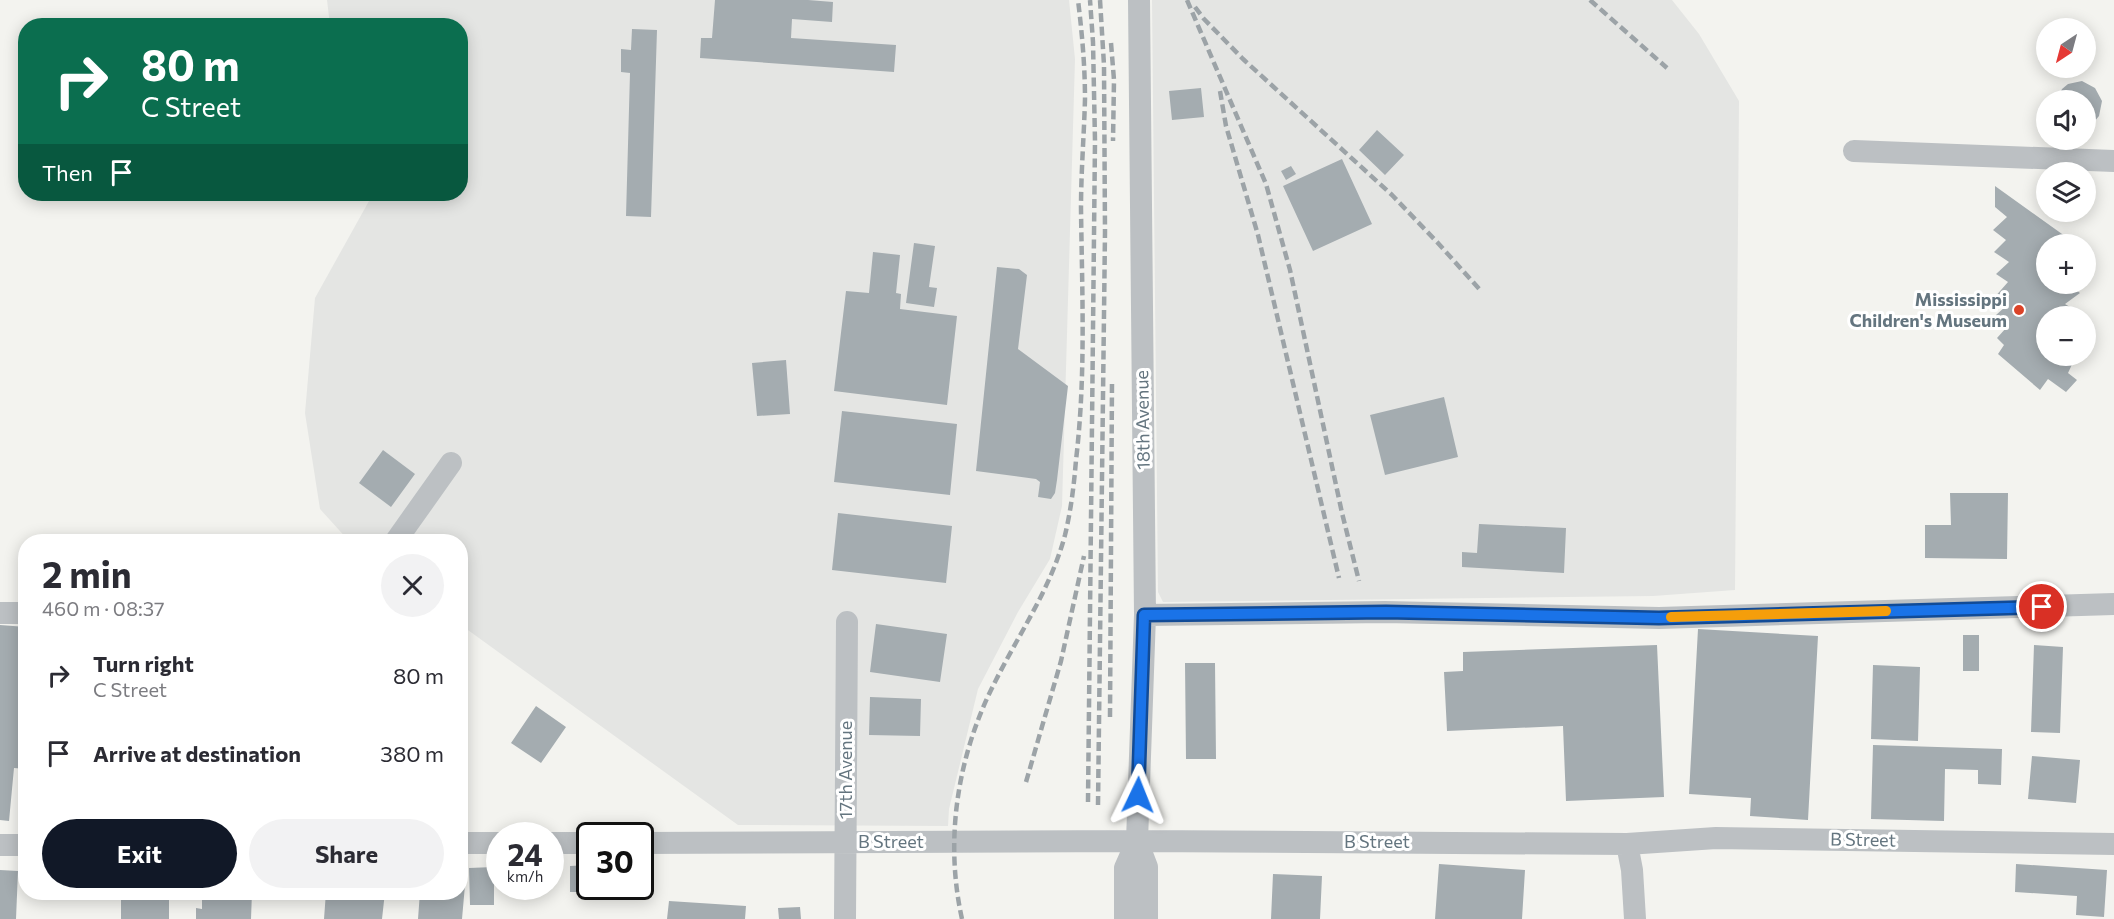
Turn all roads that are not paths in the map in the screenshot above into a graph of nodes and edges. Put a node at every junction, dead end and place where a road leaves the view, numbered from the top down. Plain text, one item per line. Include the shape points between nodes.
1 (1139, 0) edge
2 (1854, 151) dead end
3 (2114, 161) edge
4 (451, 463) dead end
5 (401, 534) edge
6 (2114, 604) edge
7 (0, 613) edge
8 (18, 613) edge
9 (1144, 615) junction
10 (847, 622) dead end
11 (1137, 841) junction
12 (846, 842) junction
13 (468, 843) edge
14 (486, 843) edge
15 (654, 843) edge
16 (1628, 844) junction
17 (2114, 844) edge
18 (0, 845) edge
19 (18, 845) edge
20 (1136, 867) junction
21 (845, 919) edge
22 (1125, 919) edge
23 (1147, 919) edge
24 (1635, 919) edge

1 - 9 street, 18th Avenue
2 - 3 street
4 - 5 street
6 - 9 street via 1659,618 1386,612
7 - 8 street
9 - 11 street, 18th Avenue
10 - 12 street, 17th Avenue
11 - 12 street, B Street
11 - 16 street, B Street
11 - 20 street, 18th Avenue
12 - 15 street, B Street
12 - 21 street, 17th Avenue
13 - 14 street
16 - 17 street, B Street via 1716,838
16 - 24 street
18 - 19 street
20 - 22 street
20 - 23 street, 18th Avenue

